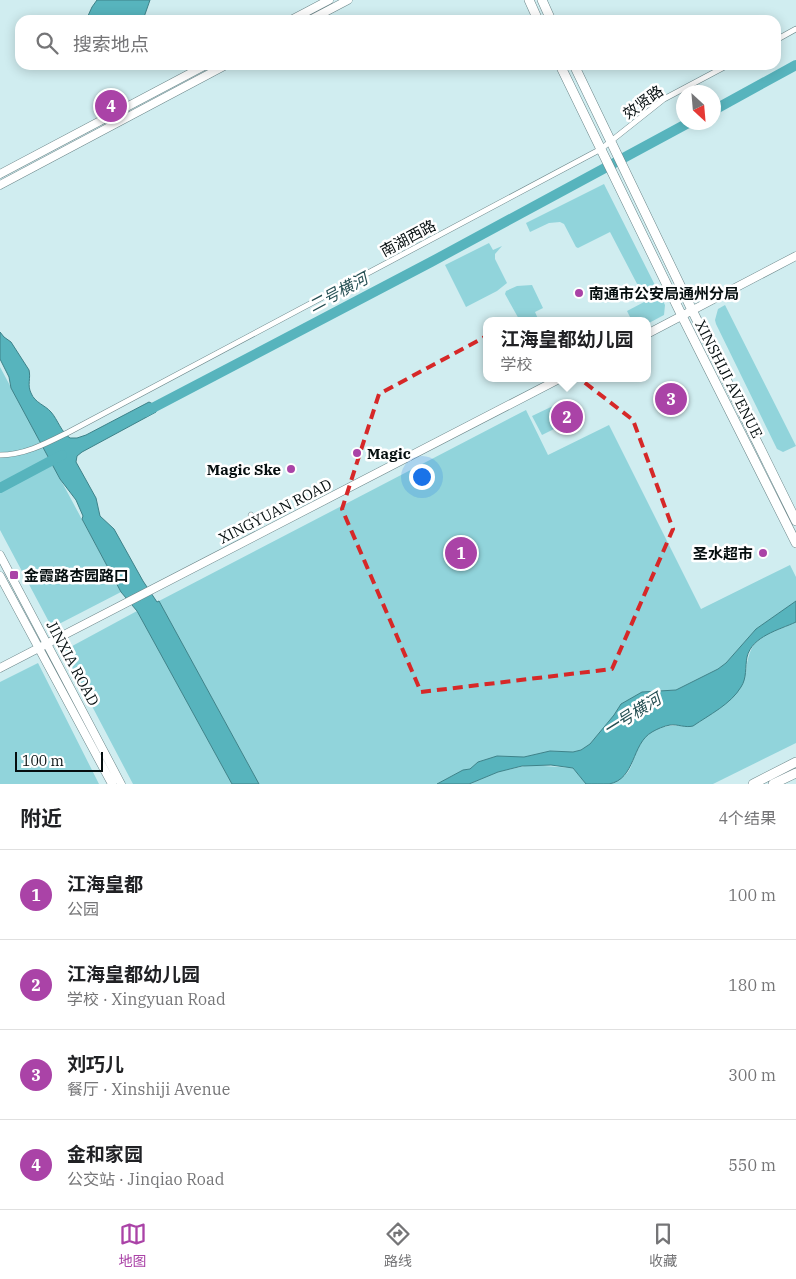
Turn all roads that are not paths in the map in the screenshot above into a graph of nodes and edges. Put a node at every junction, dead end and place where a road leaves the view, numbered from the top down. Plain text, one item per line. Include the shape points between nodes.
1 (329, 0) edge
2 (348, 0) edge
3 (529, 0) edge
4 (542, 0) edge
5 (300, 15) edge
6 (320, 15) edge
7 (536, 15) edge
8 (550, 15) edge
9 (796, 29) edge
10 (781, 37) edge
11 (197, 70) edge
12 (217, 70) edge
13 (562, 70) edge
14 (576, 70) edge
15 (719, 70) edge
16 (610, 141) junction
17 (601, 148) junction
18 (0, 174) edge
19 (0, 185) edge
20 (796, 256) edge
21 (692, 310) junction
22 (682, 316) junction
23 (651, 332) edge
24 (553, 382) edge
25 (0, 455) edge
26 (251, 515) dead end
27 (796, 521) edge
28 (260, 524) dead end
29 (796, 543) edge
30 (0, 555) edge
31 (0, 576) edge
32 (47, 644) junction
33 (39, 647) junction
34 (0, 668) edge
35 (796, 762) edge
36 (796, 772) edge
37 (112, 784) edge
38 (121, 784) edge
39 (753, 784) edge
40 (773, 784) edge

1 - 5 street
2 - 6 street
3 - 7 main road
4 - 8 main road
9 - 10 street
11 - 18 street
12 - 19 street
13 - 17 main road, XINSHIJI AVENUE
14 - 16 main road, XINSHIJI AVENUE
15 - 16 street, 效贤路 via 664,99
16 - 17 street, 效贤路
16 - 21 main road, XINSHIJI AVENUE
17 - 22 main road, XINSHIJI AVENUE
17 - 25 street, 南湖西路 via 69,432 39,447 13,455
20 - 21 street
21 - 22 street
21 - 27 main road, XINSHIJI AVENUE
22 - 23 street
22 - 29 main road, XINSHIJI AVENUE
24 - 32 street, XINGYUAN ROAD
26 - 28 street
30 - 32 street, JINXIA ROAD
31 - 33 street, JINXIA ROAD
32 - 33 street, XINGYUAN ROAD
32 - 38 street, JINXIA ROAD
33 - 34 street, XINGYUAN ROAD
33 - 37 street, JINXIA ROAD
35 - 39 main road
36 - 40 main road

